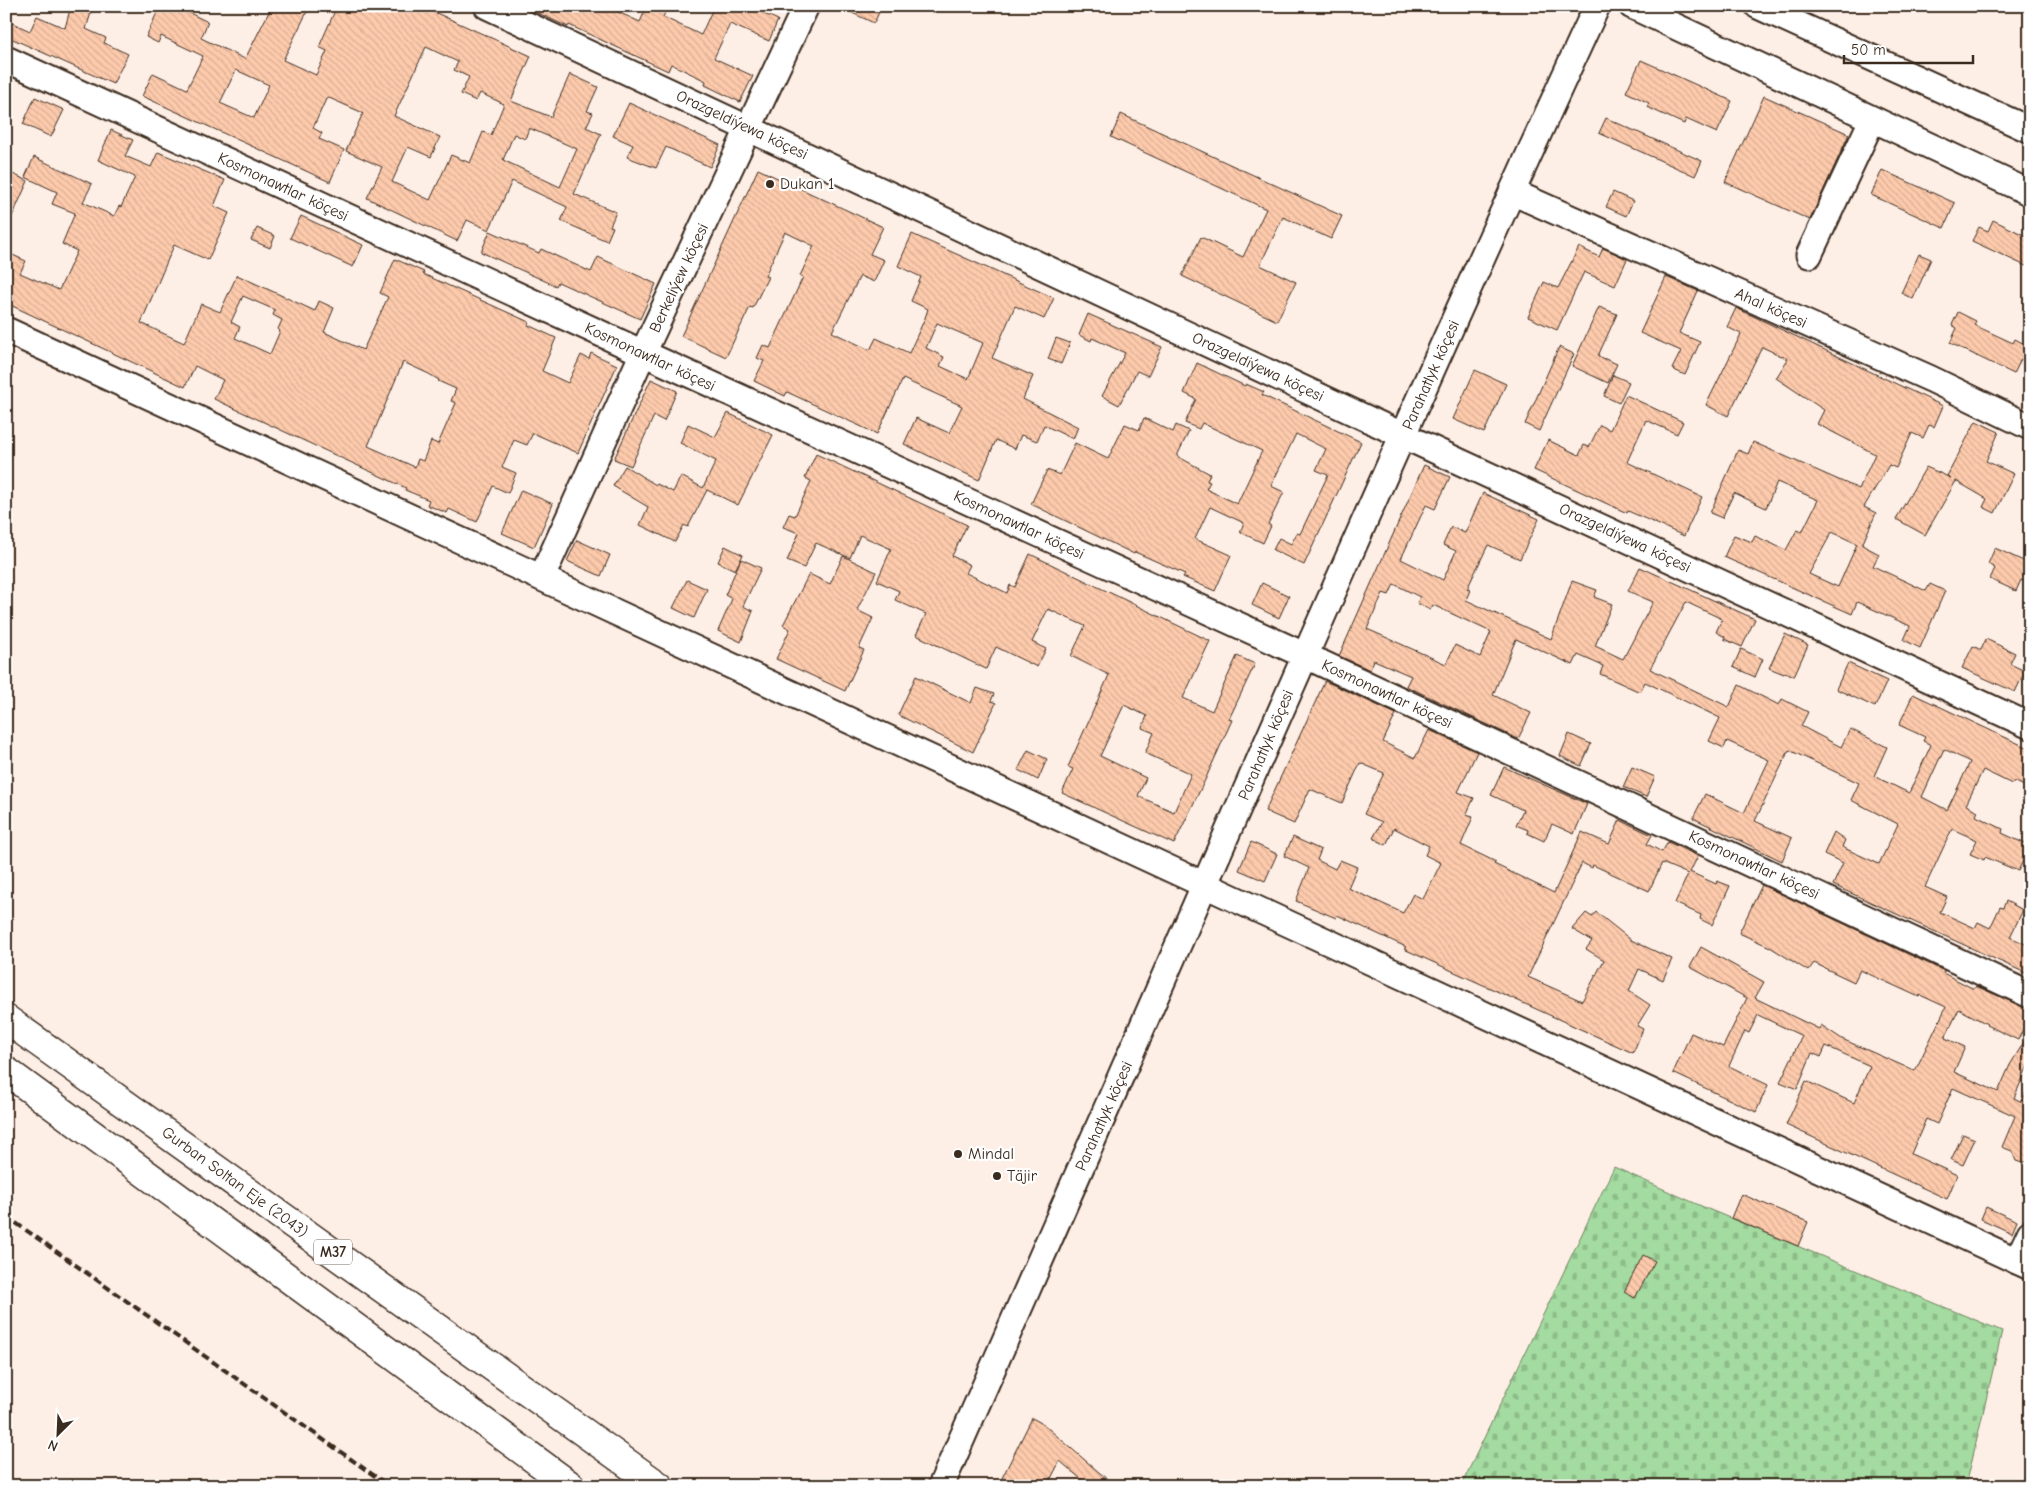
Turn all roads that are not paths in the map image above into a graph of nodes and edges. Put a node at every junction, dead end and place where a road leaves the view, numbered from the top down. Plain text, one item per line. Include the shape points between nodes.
1 (487, 6) edge
2 (806, 6) edge
3 (1597, 6) edge
4 (1632, 6) edge
5 (1758, 6) edge
6 (6, 58) edge
7 (1872, 120) junction
8 (750, 129) junction
9 (2030, 130) edge
10 (1512, 192) junction
11 (2030, 193) edge
12 (1809, 256) dead end
13 (6, 330) edge
14 (643, 354) junction
15 (2030, 427) edge
16 (1404, 436) junction
17 (542, 577) junction
18 (1304, 655) junction
19 (2030, 726) edge
20 (1206, 885) junction
21 (2030, 995) edge
22 (6, 1019) edge
23 (6, 1072) edge
24 (101, 1087) junction
25 (76, 1123) junction
26 (2030, 1232) edge
27 (2023, 1264) edge
28 (947, 1484) edge
29 (571, 1486) edge
30 (659, 1486) edge

1 - 8 street, Orazgeldiýewa köçesi
2 - 8 street, Berkeliýew köçesi
3 - 10 street, Parahatlyk köçesi
4 - 7 street
5 - 9 street
6 - 14 street, Kosmonawtlar köçesi
7 - 11 street
7 - 12 street
8 - 14 street, Berkeliýew köçesi
8 - 16 street, Orazgeldiýewa köçesi
10 - 15 street, Ahal köçesi via 1931,379
10 - 16 street, Parahatlyk köçesi
13 - 17 street
14 - 17 street, Berkeliýew köçesi
14 - 18 street, Kosmonawtlar köçesi
16 - 18 street, Parahatlyk köçesi
16 - 19 street, Orazgeldiýewa köçesi
17 - 20 street
18 - 20 street, Parahatlyk köçesi
18 - 21 street, Kosmonawtlar köçesi
20 - 27 street
20 - 28 street, Parahatlyk köçesi
22 - 24 highway, Gurban Soltan Eje (2043) / M37
23 - 25 highway
24 - 25 highway
24 - 30 highway, Gurban Soltan Eje (2043) / M37
25 - 29 highway
26 - 27 street

